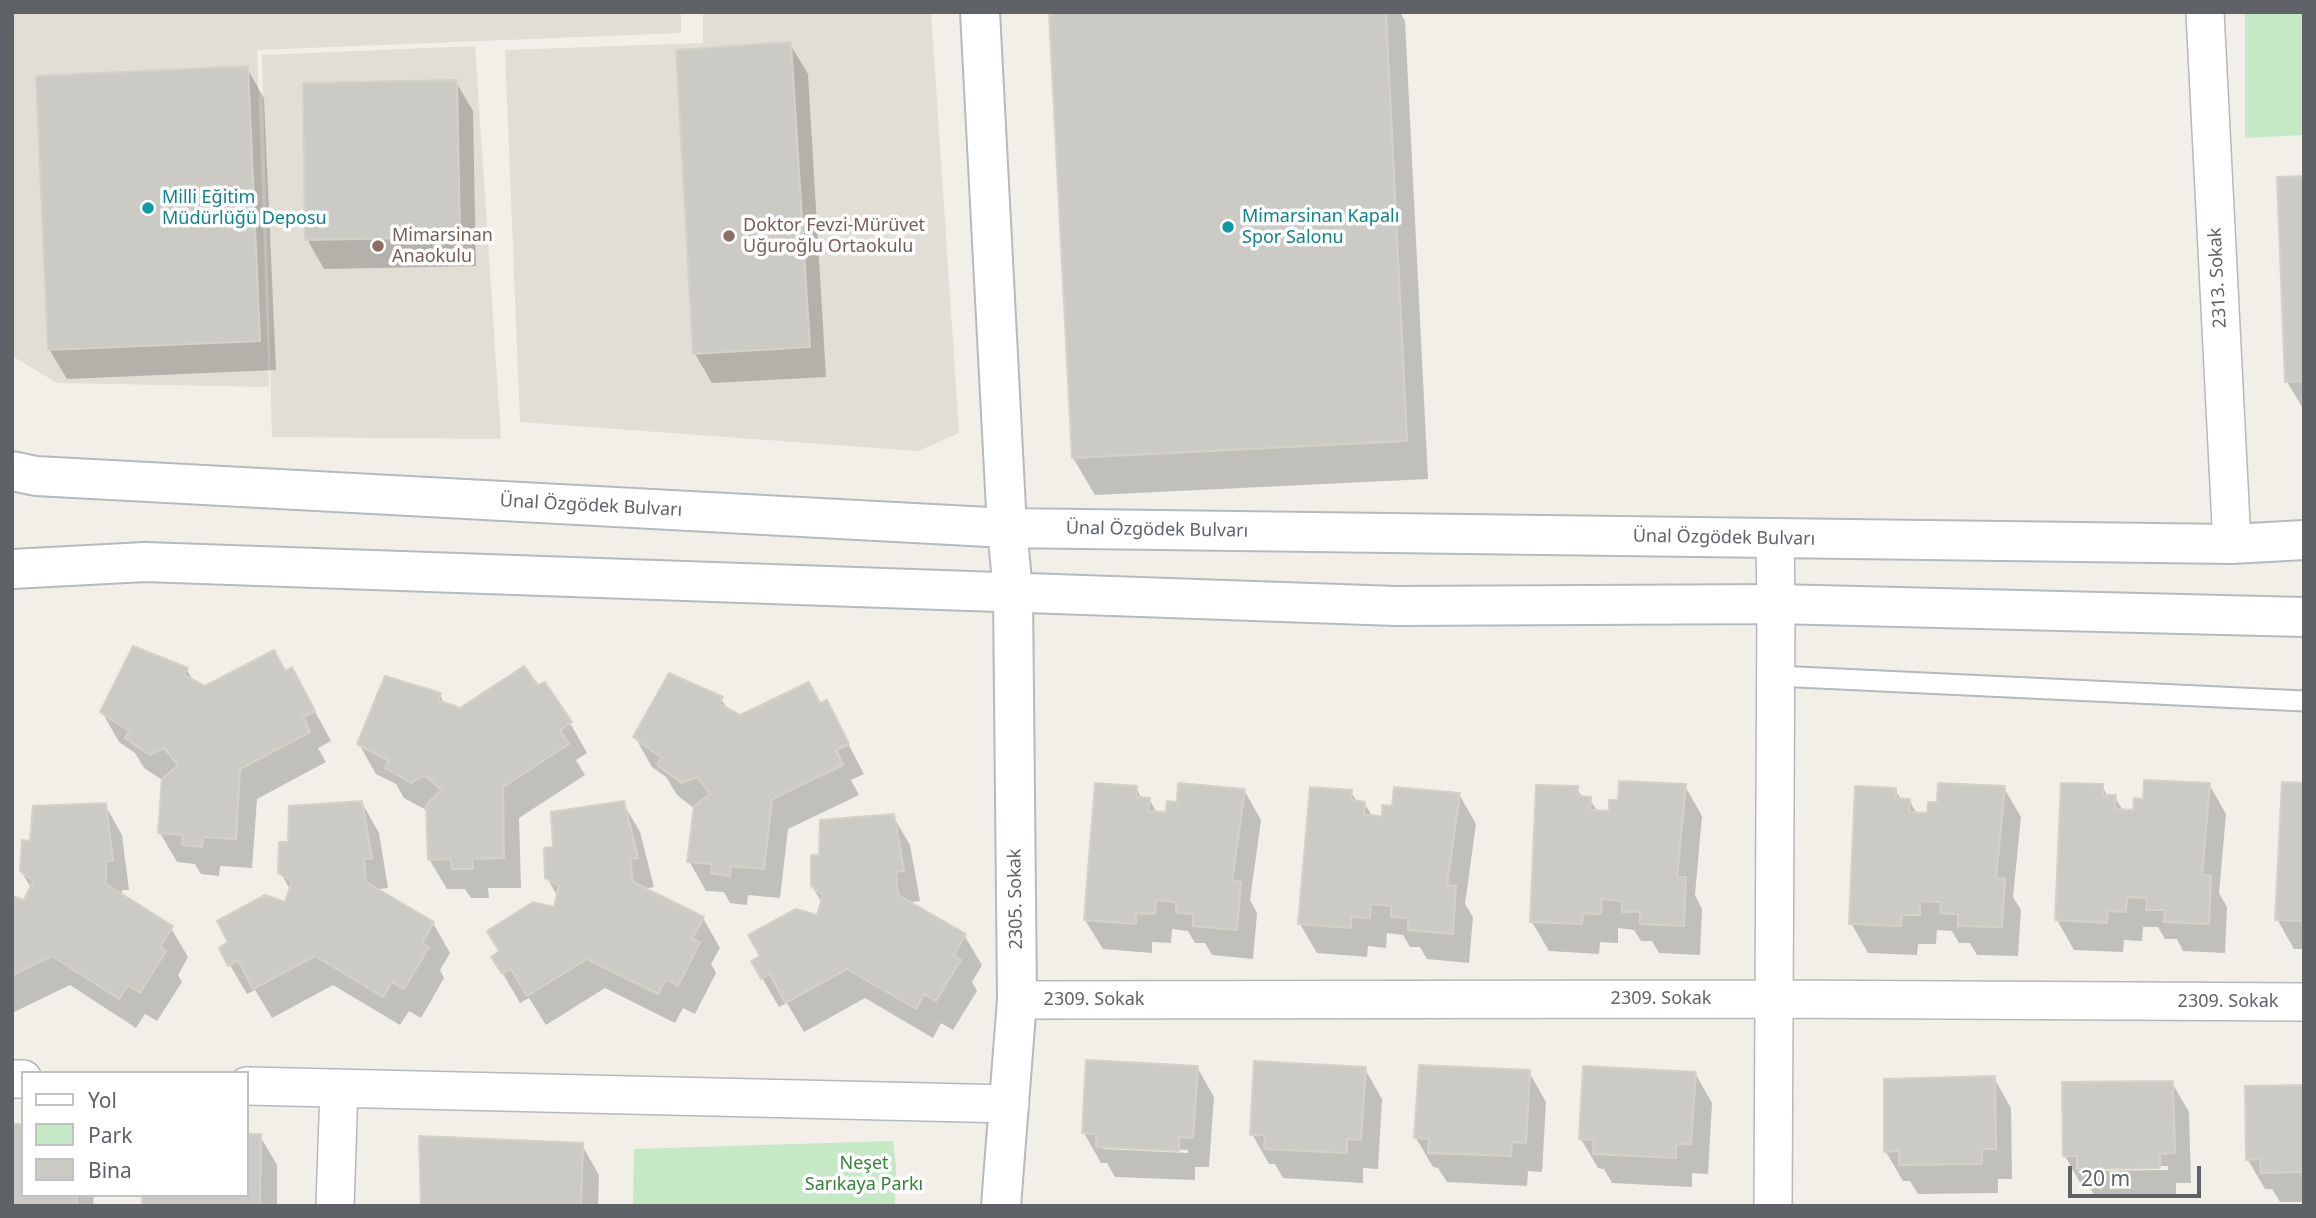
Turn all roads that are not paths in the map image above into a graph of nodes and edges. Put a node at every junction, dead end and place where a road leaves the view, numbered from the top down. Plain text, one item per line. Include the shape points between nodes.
1 (980, 12) edge
2 (2205, 12) edge
3 (12, 471) edge
4 (1007, 528) junction
5 (1775, 538) junction
6 (2304, 540) edge
7 (2232, 544) junction
8 (12, 569) edge
9 (1013, 592) junction
10 (1776, 604) junction
11 (2304, 617) edge
12 (1776, 676) junction
13 (2304, 701) edge
14 (1773, 999) junction
15 (1017, 1000) junction
16 (2304, 1002) edge
17 (248, 1086) edge
18 (339, 1088) junction
19 (1010, 1104) junction
20 (335, 1206) edge
21 (1001, 1206) edge
22 (1773, 1206) edge

1 - 4 main road, 2305. Sokak
2 - 7 street, 2313. Sokak
3 - 4 main road, Ünal Özgödek Bulvarı via 50,477
4 - 5 main road, Ünal Özgödek Bulvarı
4 - 9 main road, 2305. Sokak
5 - 7 main road, Ünal Özgödek Bulvarı
5 - 10 street
6 - 7 main road, Ünal Özgödek Bulvarı
8 - 9 main road via 145,562
9 - 10 main road via 1396,606
9 - 15 main road, 2305. Sokak
10 - 11 main road
10 - 12 street
12 - 13 lane
12 - 14 street
14 - 15 street, 2309. Sokak
14 - 16 street, 2309. Sokak
14 - 22 street
15 - 19 main road, 2305. Sokak
17 - 18 street
18 - 19 street
18 - 20 street
19 - 21 main road, 2305. Sokak

